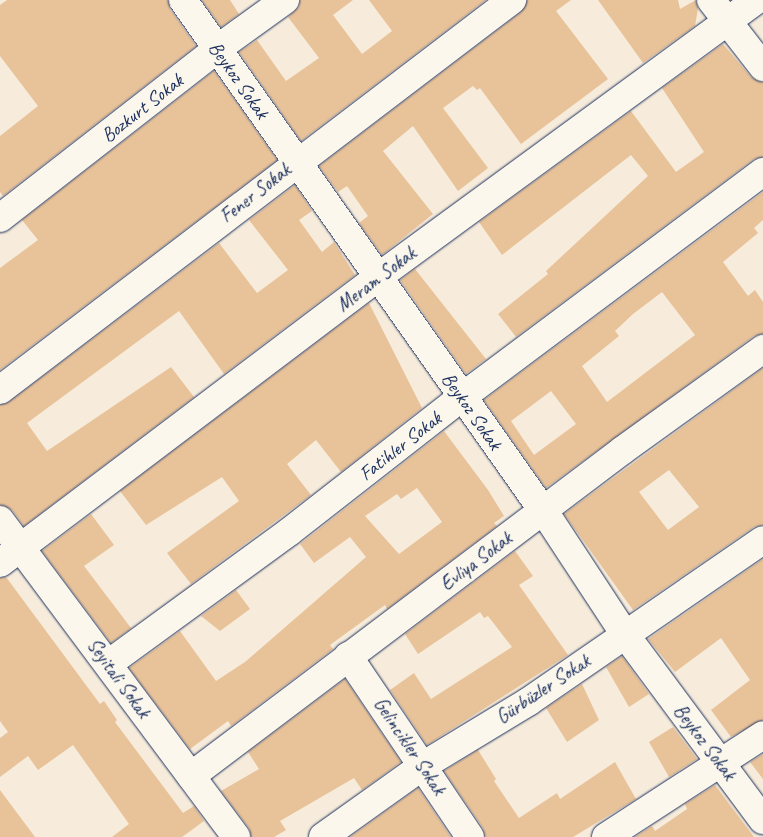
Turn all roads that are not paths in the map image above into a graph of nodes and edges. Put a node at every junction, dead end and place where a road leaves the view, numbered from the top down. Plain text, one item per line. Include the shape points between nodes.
1 (183, 0) edge
2 (286, 0) edge
3 (512, 0) edge
4 (756, 0) edge
5 (719, 10) edge
6 (217, 49) junction
7 (763, 67) edge
8 (296, 162) junction
9 (763, 172) edge
10 (0, 218) edge
11 (378, 277) junction
12 (763, 349) edge
13 (0, 390) edge
14 (462, 397) junction
15 (544, 511) junction
16 (0, 520) edge
17 (763, 540) edge
18 (11, 555) edge
19 (624, 633) junction
20 (348, 656) junction
21 (108, 664) junction
22 (763, 735) edge
23 (721, 764) junction
24 (424, 765) junction
25 (191, 776) junction
26 (763, 820) edge
27 (223, 832) edge
28 (323, 837) edge
29 (470, 837) edge
30 (606, 837) edge

1 - 6 street, Beykoz Sokak
2 - 6 street, Bozkurt Sokak
3 - 8 street, Fener Sokak
4 - 5 street, Meram Sokak
5 - 7 street
5 - 11 street, Meram Sokak via 706,39
6 - 8 street, Beykoz Sokak
6 - 10 street, Bozkurt Sokak
8 - 11 street, Beykoz Sokak
8 - 13 street, Fener Sokak
9 - 14 street, Fatihler Sokak
11 - 14 street, Beykoz Sokak
11 - 18 street, Meram Sokak
12 - 15 street, Evliya Sokak
14 - 15 street, Beykoz Sokak
14 - 21 street, Fatihler Sokak via 289,532
15 - 19 street, Beykoz Sokak
15 - 20 street, Evliya Sokak
16 - 18 street, Seyitali Sokak
17 - 19 street, Gürbüzler Sokak
18 - 21 street, Seyitali Sokak
19 - 23 street, Beykoz Sokak
19 - 24 street, Gürbüzler Sokak via 528,702
20 - 24 street, Gelincikler Sokak
20 - 25 street, Evliya Sokak
21 - 25 street, Seyitali Sokak
22 - 23 street
23 - 26 street, Beykoz Sokak
23 - 30 street
24 - 28 street, Gürbüzler Sokak
24 - 29 street, Gelincikler Sokak
25 - 27 street, Seyitali Sokak

